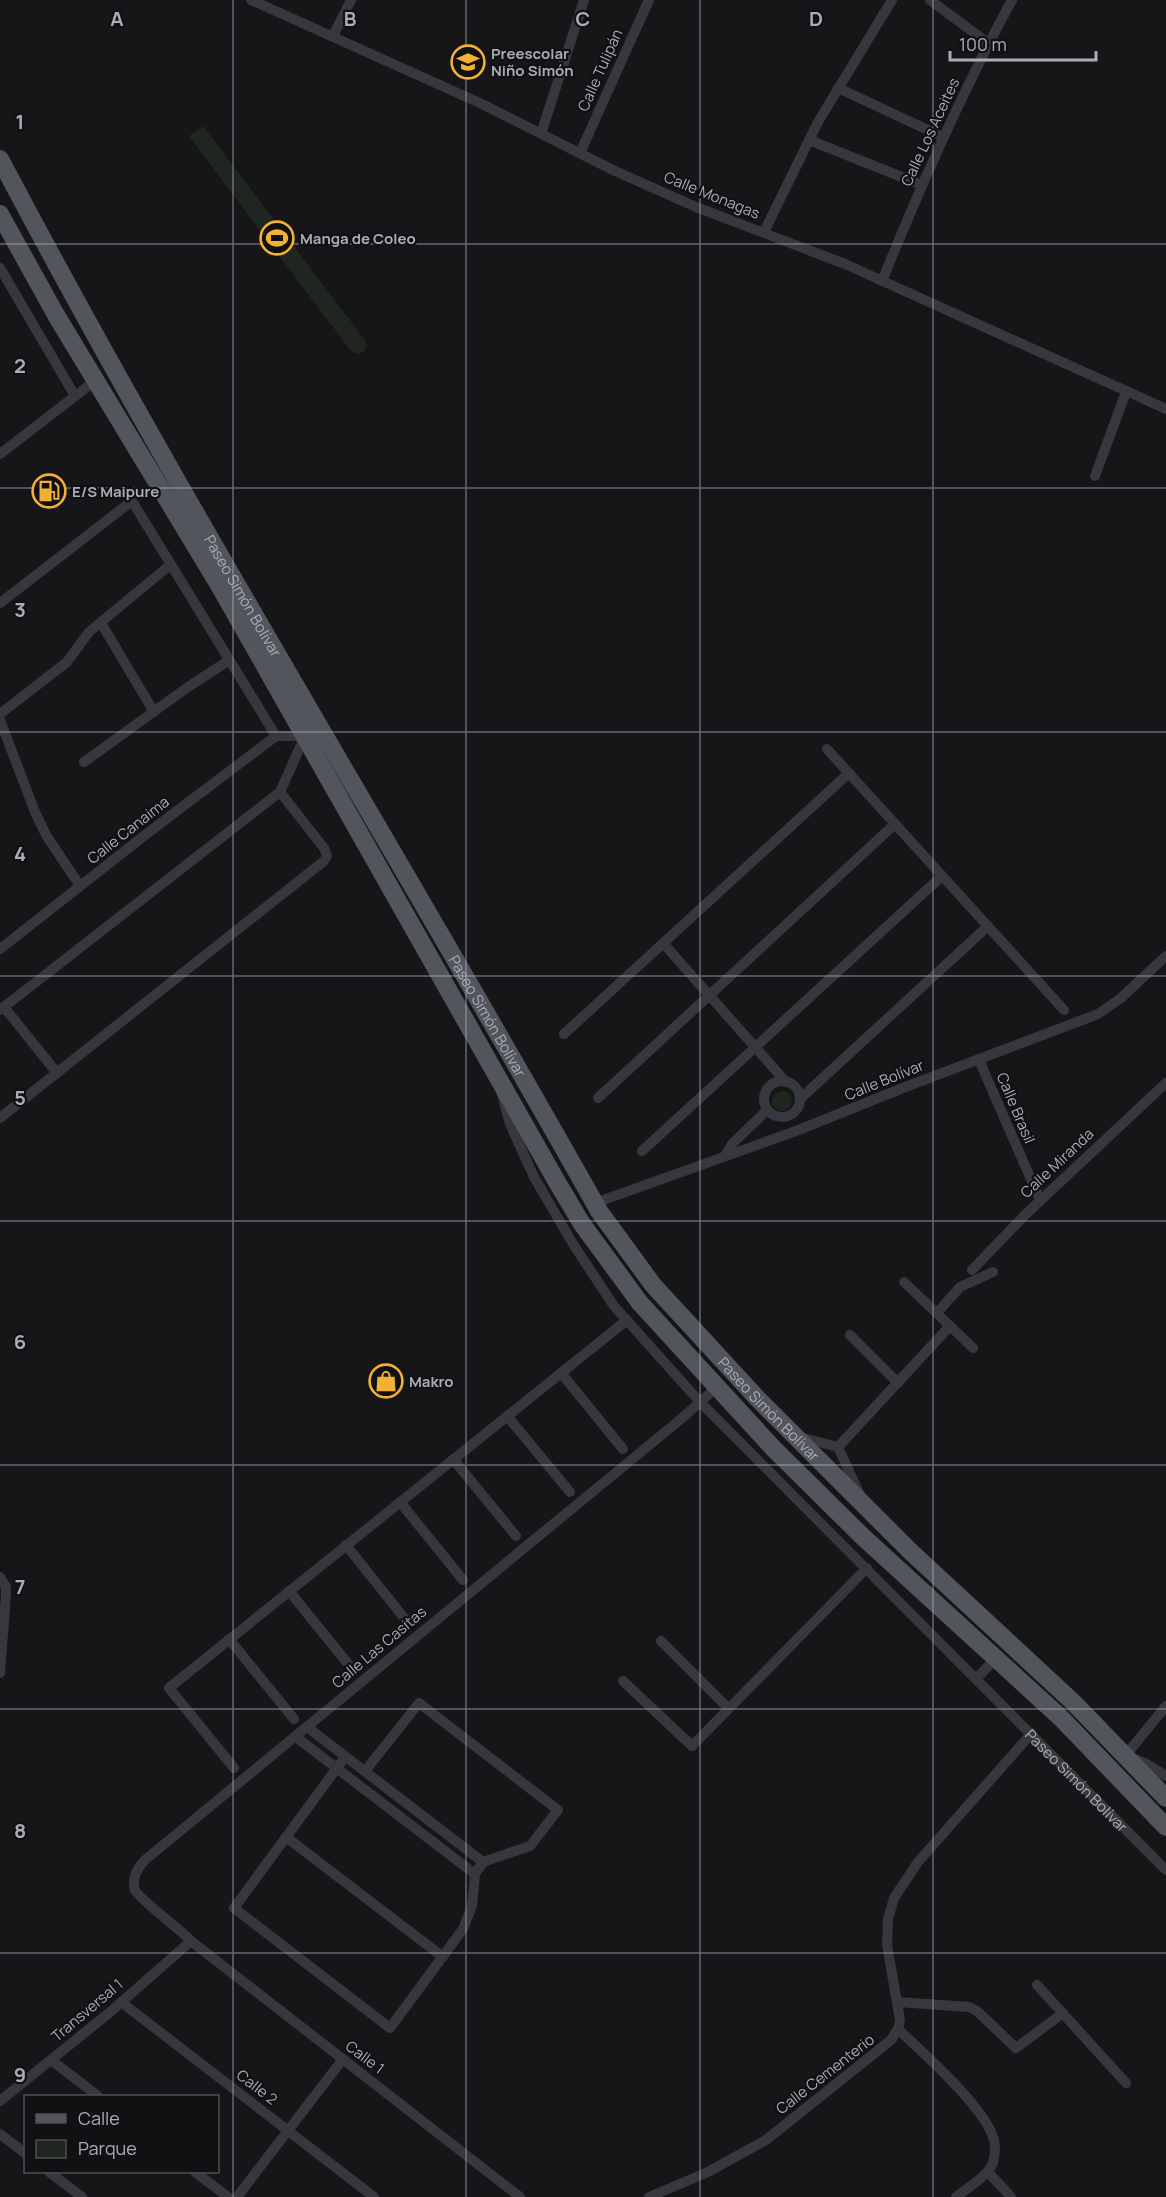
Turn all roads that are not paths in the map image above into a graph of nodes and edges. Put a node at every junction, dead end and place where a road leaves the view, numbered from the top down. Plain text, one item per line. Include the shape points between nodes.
1 (251, 0) edge
2 (351, 0) edge
3 (584, 0) edge
4 (649, 0) edge
5 (892, 0) edge
6 (931, 0) edge
7 (1012, 0) edge
8 (333, 36) junction
9 (988, 43) junction
10 (838, 88) junction
11 (542, 134) junction
12 (943, 137) junction
13 (808, 140) junction
14 (580, 153) junction
15 (0, 159) edge
16 (922, 185) junction
17 (0, 214) edge
18 (764, 232) junction
19 (0, 268) edge
20 (882, 281) junction
21 (96, 380) junction
22 (1126, 392) junction
23 (75, 396) junction
24 (1166, 409) edge
25 (0, 454) edge
26 (1095, 476) dead end
27 (170, 565) junction
28 (0, 603) edge
29 (101, 623) junction
30 (228, 661) junction
31 (154, 712) junction
32 (0, 714) edge
33 (0, 720) edge
34 (312, 732) junction
35 (276, 736) junction
36 (827, 749) dead end
37 (84, 762) dead end
38 (849, 773) junction
39 (280, 792) junction
40 (895, 824) junction
41 (942, 876) junction
42 (80, 886) junction
43 (988, 926) junction
44 (663, 943) junction
45 (0, 949) edge
46 (1166, 956) edge
47 (2, 1009) edge
48 (1064, 1010) dead end
49 (564, 1034) dead end
50 (980, 1060) junction
51 (57, 1073) junction
52 (499, 1080) junction
53 (786, 1082) junction
54 (1166, 1083) edge
55 (598, 1098) dead end
56 (800, 1099) junction
57 (767, 1110) junction
58 (0, 1118) edge
59 (642, 1151) dead end
60 (725, 1156) junction
61 (1040, 1200) junction
62 (595, 1203) junction
63 (575, 1212) junction
64 (972, 1270) dead end
65 (993, 1272) dead end
66 (904, 1282) dead end
67 (937, 1313) junction
68 (627, 1320) junction
69 (950, 1326) junction
70 (850, 1335) dead end
71 (973, 1348) dead end
72 (561, 1372) junction
73 (898, 1383) junction
74 (717, 1387) junction
75 (700, 1402) junction
76 (507, 1416) junction
77 (795, 1436) junction
78 (838, 1447) junction
79 (623, 1449) dead end
80 (453, 1459) junction
81 (570, 1492) dead end
82 (400, 1502) junction
83 (866, 1508) junction
84 (516, 1536) dead end
85 (346, 1545) junction
86 (867, 1568) junction
87 (0, 1577) edge
88 (463, 1580) dead end
89 (289, 1591) junction
90 (409, 1624) dead end
91 (229, 1639) junction
92 (661, 1641) dead end
93 (996, 1658) junction
94 (353, 1670) dead end
95 (0, 1673) edge
96 (976, 1679) junction
97 (623, 1681) dead end
98 (1166, 1706) edge
99 (728, 1708) junction
100 (294, 1719) dead end
101 (307, 1727) junction
102 (1031, 1734) junction
103 (296, 1737) junction
104 (1125, 1756) junction
105 (345, 1757) junction
106 (234, 1768) dead end
107 (337, 1768) junction
108 (1113, 1770) junction
109 (365, 1771) junction
110 (1166, 1776) edge
111 (1166, 1798) edge
112 (1166, 1827) edge
113 (286, 1838) junction
114 (483, 1862) junction
115 (1166, 1870) edge
116 (475, 1874) junction
117 (191, 1941) junction
118 (443, 1956) junction
119 (1037, 1985) dead end
120 (121, 2002) junction
121 (898, 2002) junction
122 (1063, 2013) junction
123 (898, 2029) junction
124 (343, 2059) junction
125 (51, 2060) junction
126 (1126, 2083) dead end
127 (95, 2095) edge
128 (0, 2101) edge
129 (288, 2131) junction
130 (0, 2134) edge
131 (24, 2152) edge
132 (988, 2172) junction
133 (50, 2173) edge
134 (196, 2173) edge
135 (82, 2197) edge
136 (228, 2197) edge
137 (237, 2197) edge
138 (374, 2197) edge
139 (520, 2197) edge
140 (649, 2197) edge
141 (956, 2197) edge
142 (1011, 2197) edge

1 - 8 street, Calle Monagas
2 - 8 street
3 - 11 street
4 - 14 street, Calle Tulipán
5 - 10 street
6 - 9 street
7 - 9 street, Calle Los Aceites
8 - 11 street, Calle Monagas
9 - 12 street, Calle Los Aceites
10 - 12 street
10 - 13 street
11 - 14 street, Calle Monagas
12 - 16 street, Calle Los Aceites
13 - 16 street
13 - 18 street
14 - 18 street, Calle Monagas via 696,207
15 - 34 main road, Paseo Simón Bolívar
16 - 20 street, Calle Los Aceites
17 - 21 main road, Paseo Simón Bolívar
18 - 20 street, Calle Monagas
19 - 23 street
20 - 22 street, Calle Monagas
21 - 23 street
21 - 34 main road, Paseo Simón Bolívar
22 - 24 street, Calle Monagas
22 - 26 street
23 - 25 street
27 - 28 street via 132,501
27 - 29 street
27 - 30 street
29 - 31 street
29 - 32 street via 85,637 68,662
30 - 31 street
30 - 35 street
31 - 37 street
33 - 42 street via 46,835
34 - 35 street
34 - 39 street
34 - 52 main road, Paseo Simón Bolívar
34 - 62 main road, Paseo Simón Bolívar
35 - 42 street, Calle Canaima
36 - 38 street
38 - 40 street
38 - 44 street
39 - 47 street
39 - 51 street via 324,848 324,861
40 - 41 street
40 - 55 street
41 - 43 street
41 - 59 street
42 - 45 street, Calle Canaima
43 - 48 street
43 - 56 street
44 - 49 street
44 - 53 street
46 - 50 street, Calle Bolívar via 1098,1014
47 - 51 street
50 - 60 street, Calle Bolívar
50 - 61 street, Calle Brasil
51 - 58 street
52 - 63 main road, Paseo Simón Bolívar
52 - 68 street, Paseo Simón Bolívar via 505,1112 534,1177 578,1252
53 - 56 street via 795,1086
53 - 57 street via 777,1082 766,1090 763,1099
54 - 61 street, Calle Miranda
56 - 57 street via 798,1108 787,1117 777,1117
57 - 60 street
60 - 62 street, Calle Bolívar
61 - 64 street, Calle Miranda
62 - 63 main road
62 - 77 main road, Paseo Simón Bolívar via 660,1293
63 - 74 main road, Paseo Simón Bolívar via 627,1286
65 - 67 street via 960,1287
66 - 67 street
67 - 69 street
68 - 72 street
68 - 75 street, Paseo Simón Bolívar
69 - 71 street
69 - 73 street
70 - 73 street
72 - 76 street
72 - 79 street
73 - 78 street
74 - 75 street, Calle Las Casitas
74 - 93 main road, Paseo Simón Bolívar via 815,1491
75 - 86 street, Paseo Simón Bolívar
75 - 101 street, Calle Las Casitas
76 - 80 street
76 - 81 street
77 - 78 street
77 - 83 main road, Paseo Simón Bolívar
78 - 83 street
80 - 82 street
80 - 84 street
82 - 85 street
82 - 88 street
83 - 104 main road, Paseo Simón Bolívar via 1073,1702
85 - 89 street
85 - 90 street
86 - 96 street, Paseo Simón Bolívar
86 - 99 street
87 - 95 street via 6,1595
89 - 91 street
89 - 94 street
91 - 100 street
91 - 106 street via 169,1688
92 - 99 street
93 - 96 street
93 - 108 main road, Paseo Simón Bolívar
96 - 102 street, Paseo Simón Bolívar
97 - 99 street via 692,1746
98 - 104 street
101 - 103 street, Calle Las Casitas
101 - 105 street
102 - 115 street, Paseo Simón Bolívar
102 - 121 street via 897,1890 886,1939
103 - 107 street
103 - 117 street, Calle Las Casitas via 138,1869 134,1886 138,1895
104 - 108 main road
104 - 110 street, Paseo Simón Bolívar
104 - 111 main road, Paseo Simón Bolívar
105 - 107 street
105 - 109 street
107 - 113 street
107 - 116 street
108 - 112 main road, Paseo Simón Bolívar
109 - 114 street
109 - 114 street via 419,1703 558,1810 530,1846
113 - 118 street
113 - 118 street via 234,1908 390,2028
114 - 116 street
116 - 118 street via 470,1915
117 - 120 street, Transversal 1
117 - 124 street, Calle 1
119 - 122 street
120 - 125 street, Transversal 1
120 - 129 street, Calle 2
121 - 122 street via 969,2007 1016,2048
121 - 123 street
122 - 126 street
123 - 132 street via 965,2094 993,2134 996,2149
123 - 140 street, Calle Cementerio via 882,2049 766,2140 708,2172
124 - 129 street
124 - 139 street, Calle 1
125 - 127 street
125 - 128 street, Transversal 1
129 - 137 street
129 - 138 street, Calle 2
130 - 131 street
132 - 141 street
132 - 142 street
133 - 135 street
134 - 136 street

